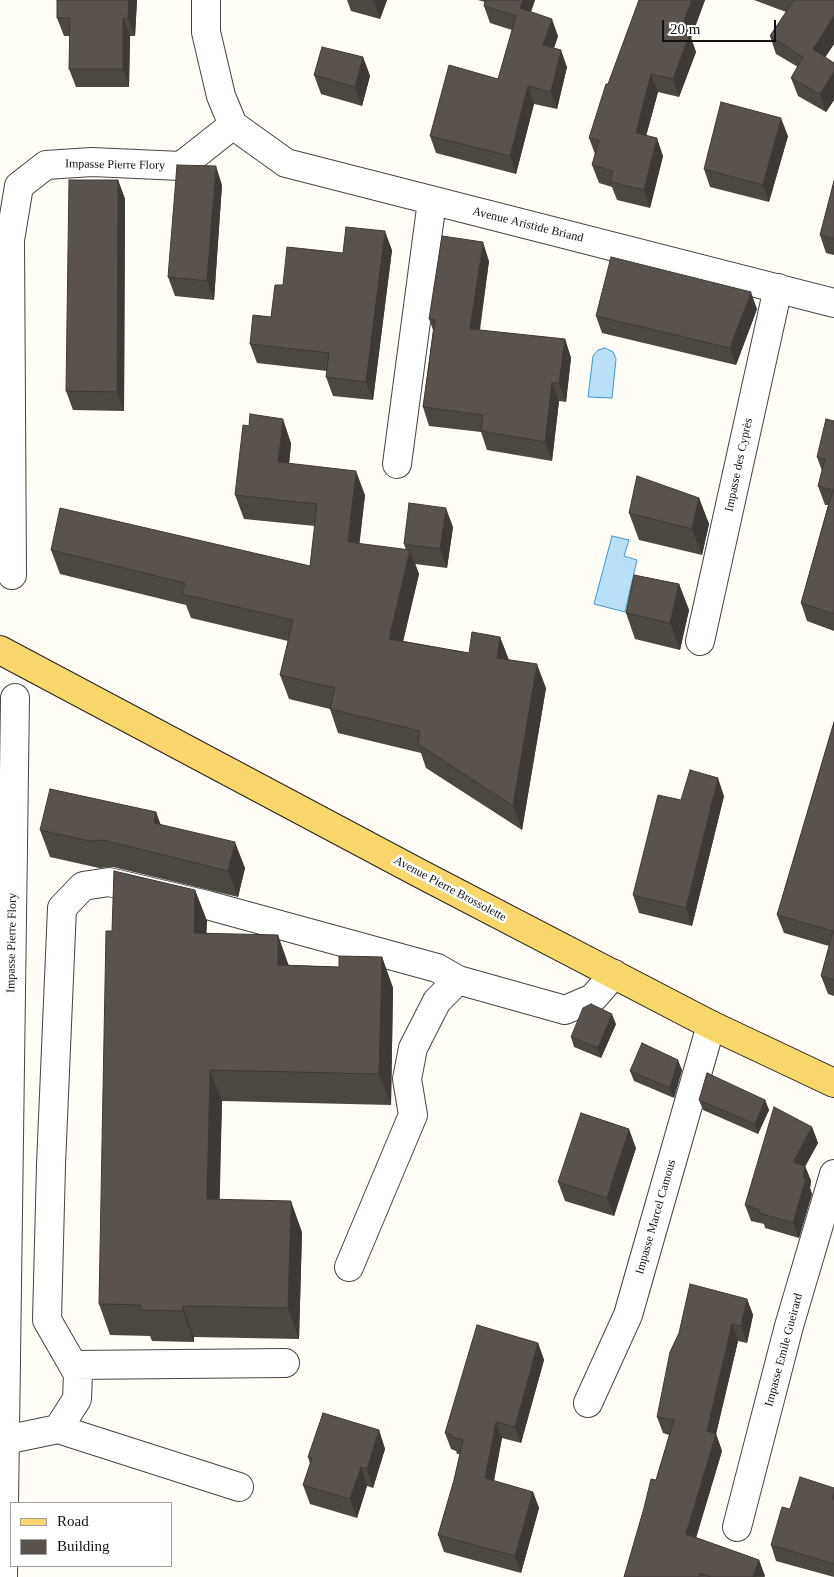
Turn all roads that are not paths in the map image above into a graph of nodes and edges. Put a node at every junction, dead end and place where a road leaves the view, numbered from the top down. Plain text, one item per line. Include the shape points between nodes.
1 (206, 0) edge
2 (233, 124) junction
3 (432, 201) junction
4 (778, 288) junction
5 (834, 303) edge
6 (397, 464) dead end
7 (12, 576) dead end
8 (700, 642) dead end
9 (0, 650) edge
10 (15, 698) dead end
11 (614, 974) junction
12 (458, 980) junction
13 (711, 1025) junction
14 (834, 1083) edge
15 (834, 1174) edge
16 (349, 1267) dead end
17 (285, 1363) dead end
18 (74, 1365) junction
19 (588, 1403) dead end
20 (58, 1429) junction
21 (5, 1440) junction
22 (238, 1487) dead end
23 (737, 1527) dead end
24 (4, 1577) edge

1 - 2 street via 206,32 221,96
2 - 3 street, Avenue Aristide Briand via 286,163
2 - 7 street, Impasse Pierre Flory via 181,166 92,162 46,165 19,186 10,240
3 - 4 street, Avenue Aristide Briand
3 - 6 street
4 - 5 street, Avenue Aristide Briand
4 - 8 street, Impasse des Cyprès
9 - 11 main road, Avenue Pierre Brossolette
10 - 21 street, Impasse Pierre Flory
11 - 12 street via 593,998 565,1010
11 - 13 main road, Avenue Pierre Brossolette
12 - 16 street via 437,1001 413,1048 407,1078 412,1115
12 - 18 street via 437,968 207,904 109,882 83,886 62,908 47,1320
13 - 14 main road, Avenue Pierre Brossolette
13 - 19 street, Impasse Marcel Camous via 628,1315
15 - 23 street, Impasse Emile Gueirard via 789,1326
17 - 18 street
18 - 20 street via 78,1374 77,1399
20 - 21 street
20 - 22 street
21 - 24 street, Impasse Pierre Flory

